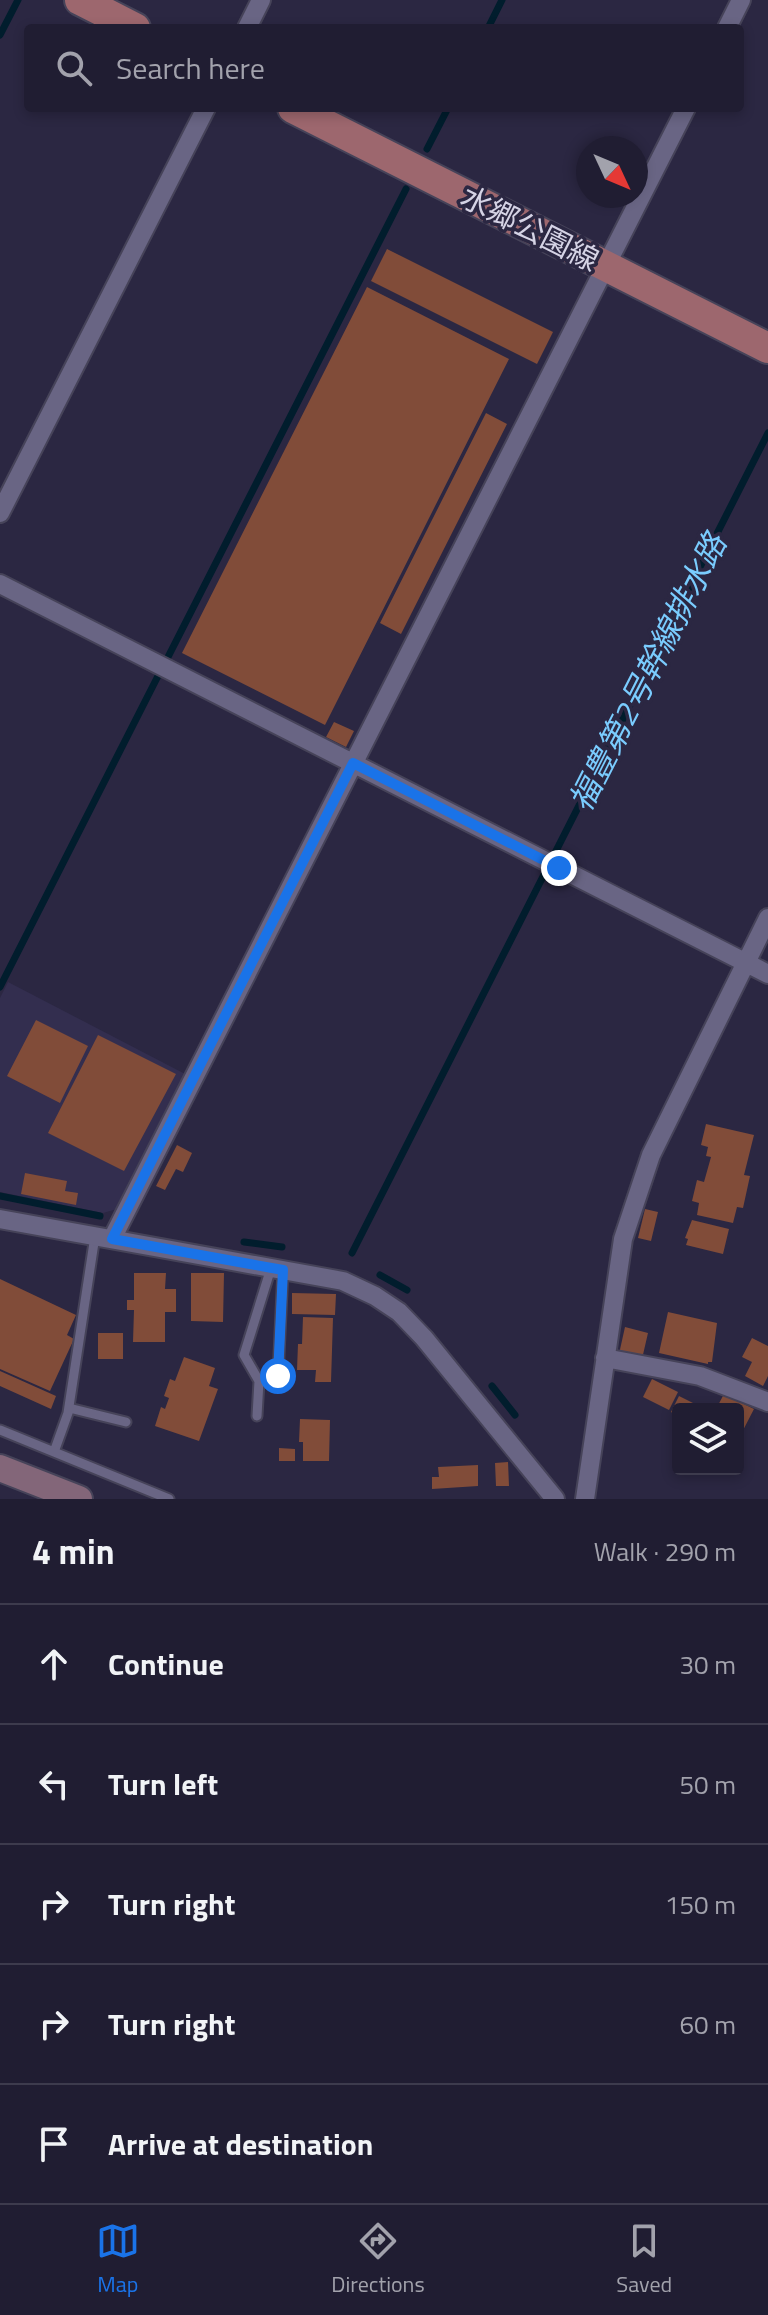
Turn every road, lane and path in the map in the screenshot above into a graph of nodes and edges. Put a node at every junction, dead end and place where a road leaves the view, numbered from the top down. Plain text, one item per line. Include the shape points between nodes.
1 (80, 0) edge
2 (261, 0) edge
3 (741, 0) edge
4 (127, 24) edge
5 (249, 24) edge
6 (729, 24) edge
7 (204, 112) edge
8 (301, 112) edge
9 (684, 112) edge
10 (605, 266) junction
11 (768, 348) edge
12 (0, 513) edge
13 (0, 584) edge
14 (353, 763) junction
15 (768, 918) edge
16 (746, 963) junction
17 (768, 974) edge
18 (0, 1219) edge
19 (104, 1238) junction
20 (277, 1269) junction
21 (605, 1358) junction
22 (278, 1376) dead end
23 (768, 1402) edge
24 (69, 1408) junction
25 (257, 1416) dead end
26 (126, 1422) dead end
27 (0, 1430) edge
28 (54, 1452) junction
29 (0, 1468) edge
30 (79, 1499) edge
31 (169, 1499) edge
32 (555, 1499) edge
33 (585, 1499) edge

1 - 4 main road
2 - 5 street
3 - 6 street
7 - 12 street
8 - 10 main road, 水郷公園線
9 - 10 street
10 - 11 main road, 水郷公園線
10 - 14 street
13 - 14 street
14 - 16 street
14 - 19 street
15 - 16 street
16 - 17 street
16 - 21 street via 651,1155 623,1239
18 - 19 street
19 - 20 street
19 - 24 lane
20 - 22 lane
20 - 25 lane via 244,1355 259,1381
20 - 32 street via 343,1281 399,1312
21 - 23 street via 700,1376
21 - 33 street
24 - 26 lane
24 - 28 lane
27 - 28 lane
28 - 31 lane
29 - 30 street

